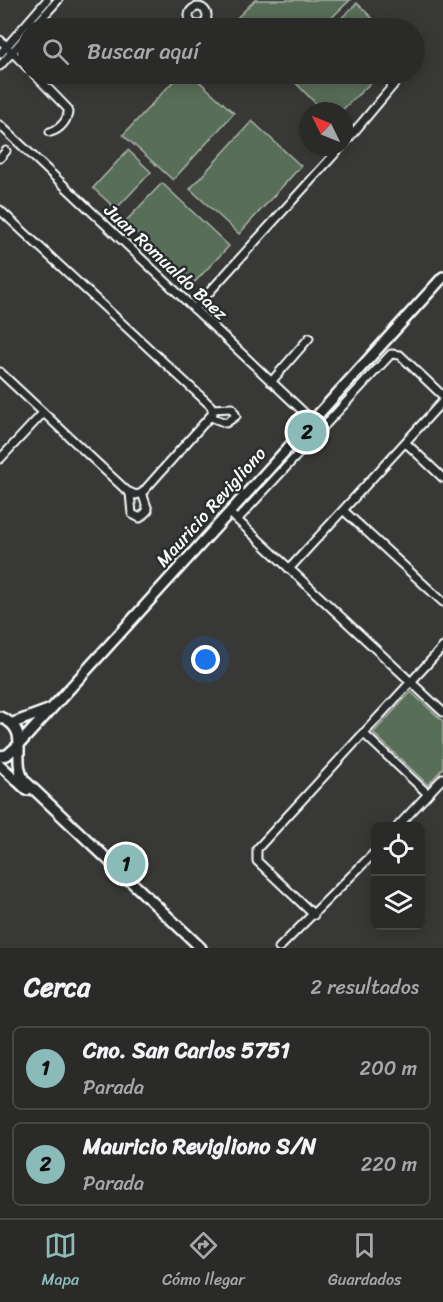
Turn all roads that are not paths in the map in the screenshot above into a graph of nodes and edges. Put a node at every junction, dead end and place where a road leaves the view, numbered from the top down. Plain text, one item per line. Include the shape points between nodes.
1 (47, 0) edge
2 (58, 0) edge
3 (189, 0) edge
4 (194, 8) dead end
5 (31, 18) edge
6 (42, 18) edge
7 (18, 33) edge
8 (0, 39) edge
9 (7, 46) junction
10 (18, 46) edge
11 (13, 52) junction
12 (0, 54) edge
13 (18, 57) edge
14 (0, 66) edge
15 (44, 84) edge
16 (394, 84) edge
17 (0, 125) edge
18 (50, 132) dead end
19 (353, 133) edge
20 (6, 151) dead end
21 (333, 156) edge
22 (0, 158) edge
23 (0, 210) edge
24 (443, 277) edge
25 (194, 309) junction
26 (309, 338) dead end
27 (0, 372) edge
28 (271, 382) junction
29 (443, 399) edge
30 (212, 409) junction
31 (43, 413) junction
32 (211, 417) junction
33 (312, 420) junction
34 (406, 443) junction
35 (0, 459) edge
36 (443, 478) edge
37 (130, 493) junction
38 (142, 493) junction
39 (343, 510) junction
40 (229, 512) junction
41 (237, 520) junction
42 (289, 569) junction
43 (443, 602) edge
44 (443, 647) edge
45 (410, 682) junction
46 (53, 708) junction
47 (443, 712) edge
48 (5, 720) edge
49 (363, 733) junction
50 (17, 744) junction
51 (0, 756) edge
52 (0, 765) edge
53 (443, 778) edge
54 (428, 794) junction
55 (402, 822) edge
56 (371, 854) edge
57 (314, 915) junction
58 (195, 948) edge
59 (201, 948) edge
60 (278, 948) edge

1 - 5 street
2 - 6 street
3 - 4 street
7 - 9 street
8 - 9 street
9 - 11 street
9 - 12 street
10 - 11 street
11 - 13 street
11 - 14 street
15 - 18 street via 68,109 59,128
16 - 19 street
17 - 25 street, Juan Romualdo Baez
20 - 22 street
21 - 25 street
23 - 30 street
24 - 33 main road, Mauricio Revigliono
25 - 28 street, Juan Romualdo Baez
26 - 28 street
27 - 31 street
28 - 33 street, Juan Romualdo Baez
29 - 34 street
29 - 41 street via 400,355 391,354
30 - 32 street
30 - 32 street via 232,408 236,416 226,423
31 - 35 street
31 - 37 street
32 - 38 street
33 - 40 main road, Mauricio Revigliono
34 - 36 street
34 - 39 street
37 - 38 street
37 - 38 street via 132,514 140,518 148,510
39 - 42 street
39 - 43 street
40 - 41 street
40 - 46 main road, Mauricio Revigliono
41 - 42 street
42 - 45 street
44 - 45 street
45 - 47 street
45 - 49 street
46 - 48 main road, Mauricio Revigliono
46 - 50 main road, Mauricio Revigliono
48 - 50 main road via 18,730
49 - 54 street
49 - 57 street via 255,853 257,861
50 - 51 main road
50 - 59 main road via 24,780
52 - 58 main road
53 - 54 street
54 - 55 street
56 - 57 street
57 - 60 street

